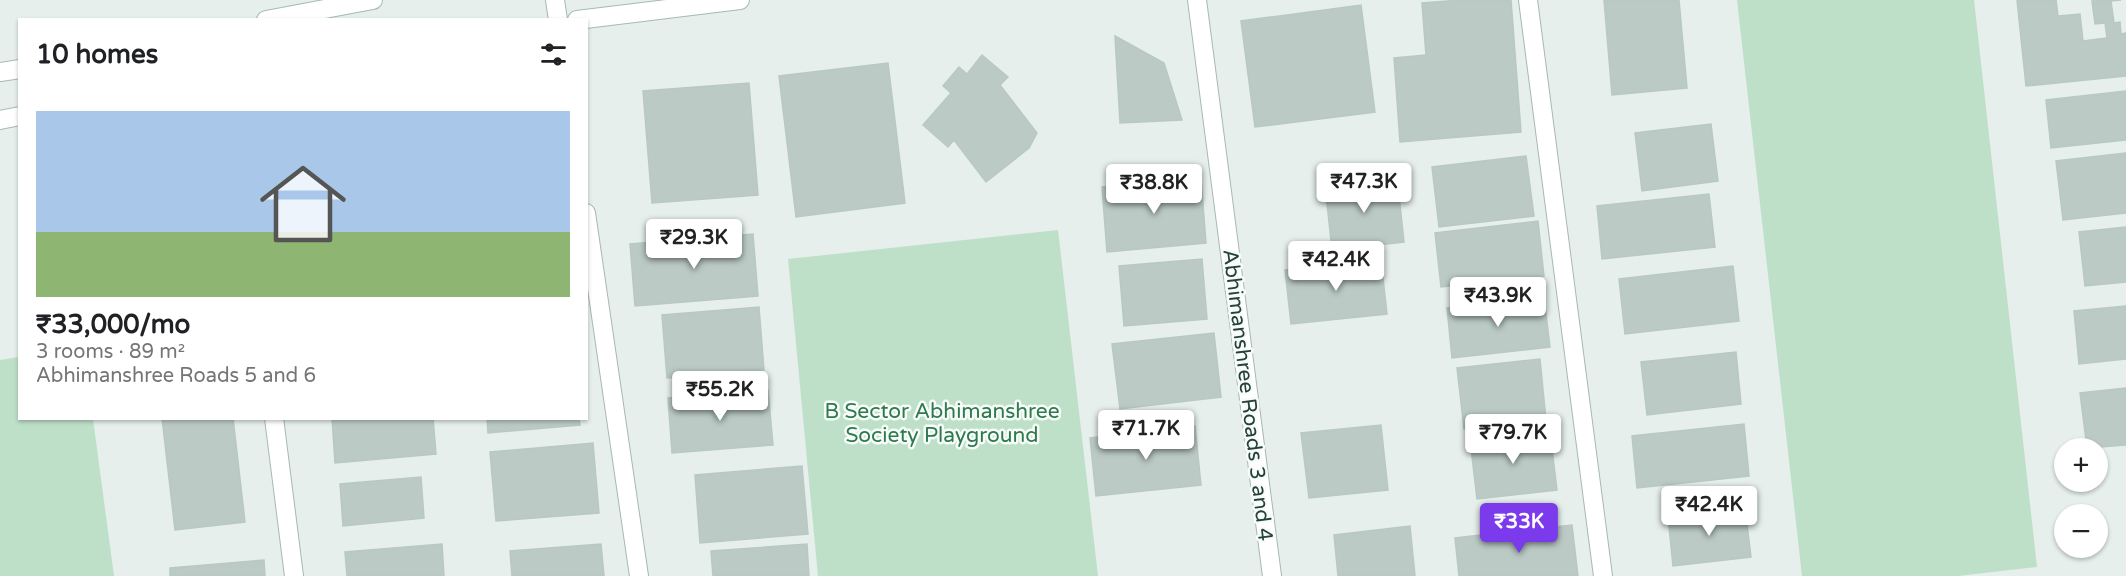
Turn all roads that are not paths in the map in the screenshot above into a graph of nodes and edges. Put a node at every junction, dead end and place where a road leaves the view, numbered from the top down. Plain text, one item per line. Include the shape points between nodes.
1 (373, 0) edge
2 (555, 0) edge
3 (740, 0) edge
4 (1197, 0) edge
5 (1528, 0) edge
6 (277, 18) edge
7 (558, 18) edge
8 (588, 19) edge
9 (18, 69) edge
10 (0, 72) edge
11 (18, 116) edge
12 (0, 120) edge
13 (588, 227) edge
14 (274, 420) edge
15 (294, 576) edge
16 (639, 576) edge
17 (1272, 576) edge
18 (1603, 576) edge

1 - 6 street
2 - 7 street
3 - 8 street
4 - 17 street, Abhimanshree Roads 3 and 4
5 - 18 street
9 - 10 street
11 - 12 street
13 - 16 street
14 - 15 street

